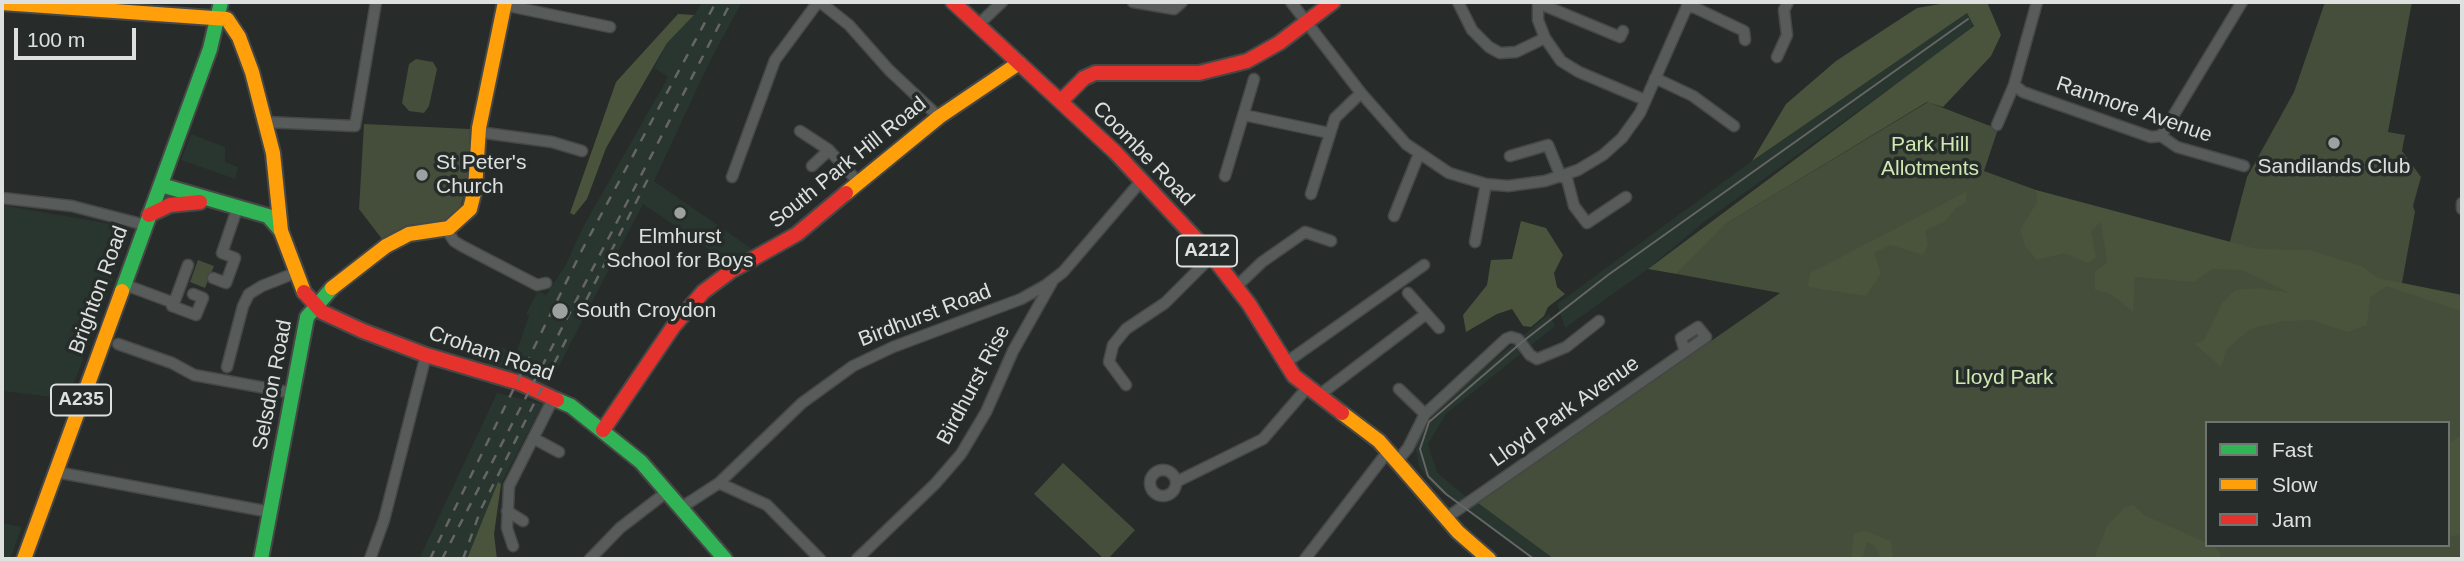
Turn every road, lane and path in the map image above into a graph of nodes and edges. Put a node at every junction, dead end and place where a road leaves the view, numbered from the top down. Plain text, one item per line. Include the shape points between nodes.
1 (376, 2) edge
2 (819, 2) edge
3 (953, 2) edge
4 (1002, 2) edge
5 (1133, 2) edge
6 (1182, 2) edge
7 (1291, 2) edge
8 (1333, 2) edge
9 (1458, 2) edge
10 (1788, 2) edge
11 (2037, 2) edge
12 (2242, 2) edge
13 (2, 3) edge
14 (505, 3) edge
15 (1538, 3) edge
16 (1688, 3) edge
17 (64, 4) edge
18 (214, 12) edge
19 (1306, 23) junction
20 (979, 24) junction
21 (610, 27) dead end
22 (1623, 31) dead end
23 (1545, 38) junction
24 (1745, 40) dead end
25 (1777, 57) dead end
26 (1019, 63) junction
27 (1655, 78) junction
28 (1254, 79) dead end
29 (2014, 85) junction
30 (1361, 93) junction
31 (1645, 100) junction
32 (1061, 102) junction
33 (1244, 115) junction
34 (939, 117) junction
35 (265, 122) junction
36 (1997, 125) dead end
37 (1734, 126) dead end
38 (800, 131) dead end
39 (478, 132) junction
40 (1329, 133) junction
41 (2161, 136) junction
42 (829, 150) junction
43 (583, 151) dead end
44 (1419, 154) junction
45 (1510, 156) dead end
46 (811, 166) dead end
47 (2244, 166) dead end
48 (1225, 176) dead end
49 (1563, 176) junction
50 (732, 177) dead end
51 (1142, 180) junction
52 (276, 183) junction
53 (859, 183) junction
54 (1486, 184) junction
55 (161, 185) junction
56 (1311, 194) dead end
57 (1626, 197) dead end
58 (2, 198) edge
59 (2462, 202) edge
60 (215, 203) junction
61 (237, 209) junction
62 (2462, 209) edge
63 (1394, 216) dead end
64 (271, 218) junction
65 (147, 220) junction
66 (446, 229) junction
67 (281, 231) junction
68 (1331, 241) dead end
69 (1475, 242) dead end
70 (1212, 256) junction
71 (188, 265) dead end
72 (1424, 265) dead end
73 (295, 273) junction
74 (213, 278) dead end
75 (1053, 280) junction
76 (546, 283) dead end
77 (123, 284) junction
78 (1237, 286) junction
79 (1408, 293) dead end
80 (193, 294) dead end
81 (174, 303) junction
82 (314, 306) junction
83 (1426, 314) junction
84 (1599, 321) dead end
85 (1439, 328) dead end
86 (1706, 337) dead end
87 (118, 344) dead end
88 (426, 355) junction
89 (1283, 363) junction
90 (228, 367) dead end
91 (1126, 385) dead end
92 (1399, 389) dead end
93 (1312, 392) junction
94 (293, 393) junction
95 (554, 397) junction
96 (1425, 414) junction
97 (603, 429) junction
98 (533, 438) junction
99 (559, 452) dead end
100 (1393, 455) junction
101 (56, 472) junction
102 (1177, 482) dead end
103 (719, 483) junction
104 (667, 491) junction
105 (682, 507) junction
106 (507, 511) junction
107 (270, 512) junction
108 (1446, 519) junction
109 (523, 521) dead end
110 (513, 546) dead end
111 (25, 559) edge
112 (261, 559) edge
113 (370, 559) edge
114 (590, 559) edge
115 (725, 559) edge
116 (820, 559) edge
117 (857, 559) edge
118 (1305, 559) edge
119 (1489, 559) edge

1 - 35 street via 355,126
2 - 34 street via 849,25
2 - 50 street via 775,60
3 - 20 main road, Coombe Road / A212
4 - 20 street
5 - 6 street via 1174,9
7 - 19 street
8 - 19 main road
9 - 23 street via 1472,30 1500,53 1516,52
10 - 25 street via 1784,10 1787,34
11 - 29 street
12 - 41 street
13 - 17 main road
14 - 21 street
14 - 39 main road
15 - 22 street via 1620,37
15 - 23 street
16 - 24 street via 1744,31
16 - 27 street
17 - 18 main road
18 - 35 main road, Selsdon Road via 233,25 249,62
18 - 55 main road, Brighton Road / A235
19 - 30 street
19 - 32 main road via 1257,57 1227,68 1173,74 1095,73
20 - 26 main road, Coombe Road / A212
23 - 31 street via 1561,61 1578,72
26 - 32 main road, Coombe Road / A212
26 - 34 main road, South Park Hill Road
27 - 31 street
27 - 37 street via 1693,96
28 - 33 street
29 - 36 street
29 - 41 street, Ranmore Avenue via 2023,93 2151,137
30 - 40 street via 1337,113
30 - 44 street
31 - 49 street via 1634,123 1614,146 1587,166
32 - 51 main road, Coombe Road / A212
33 - 40 street
33 - 48 street
34 - 53 main road, South Park Hill Road
35 - 52 main road, Selsdon Road
38 - 42 street
39 - 43 street
39 - 66 main road via 473,204 462,219
40 - 56 street
41 - 47 street, Ranmore Avenue via 2177,147
42 - 46 street
42 - 53 street
44 - 54 street via 1449,173
44 - 63 street
45 - 49 street via 1548,145
49 - 54 street via 1514,186
49 - 57 street via 1574,206 1587,223
51 - 70 main road, Coombe Road / A212
51 - 75 street, Birdhurst Road
52 - 64 main road
52 - 67 main road, Selsdon Road
53 - 97 main road, South Park Hill Road via 797,234 703,292 673,327
54 - 69 street
55 - 60 main road
55 - 65 main road, Brighton Road / A235
58 - 65 street
59 - 62 street
60 - 61 main road
60 - 65 main road via 174,204
61 - 64 main road
61 - 74 street via 222,253 235,258 226,283
64 - 67 main road
65 - 77 main road, Brighton Road / A235
66 - 76 street via 462,246 537,285
66 - 82 main road via 397,239 338,282
67 - 73 main road, Selsdon Road
68 - 78 street via 1305,232
70 - 78 main road, Coombe Road / A212
70 - 91 street via 1165,303 1126,329 1113,345 1109,362
71 - 81 street
72 - 89 street
73 - 82 main road, Selsdon Road
73 - 90 street via 249,294
75 - 103 street, Birdhurst Road via 1021,299 893,346 853,366 802,403
75 - 117 street, Birdhurst Rise via 961,454
77 - 81 street
77 - 101 main road, Brighton Road / A235
78 - 89 main road, Coombe Road / A212
79 - 83 street
80 - 81 street via 203,298 196,315 172,306
82 - 88 main road, Croham Road
82 - 94 main road, Selsdon Road via 306,320
83 - 85 street
83 - 93 street
84 - 96 street via 1566,347 1537,359 1518,339 1508,338
86 - 108 street, Lloyd Park Avenue via 1698,327 1681,338 1685,351
87 - 94 street via 194,375
88 - 95 main road, Croham Road
88 - 113 street
89 - 93 main road, Coombe Road / A212
92 - 96 street
93 - 100 main road, Coombe Road / A212
93 - 102 street via 1263,439
94 - 107 main road, Selsdon Road
95 - 97 main road, Croham Road
95 - 98 street
96 - 100 street via 1408,448
97 - 104 main road, Croham Road
98 - 99 street
98 - 106 street via 509,485
100 - 108 main road, Coombe Road / A212
100 - 118 street
101 - 107 street
101 - 111 main road, Brighton Road / A235
103 - 105 street, Birdhurst Road
103 - 116 street via 766,505
104 - 105 main road, Croham Road
104 - 114 street
105 - 115 main road, Croham Road
106 - 109 street
106 - 110 street
107 - 112 main road, Selsdon Road
108 - 119 main road, Coombe Road / A212

